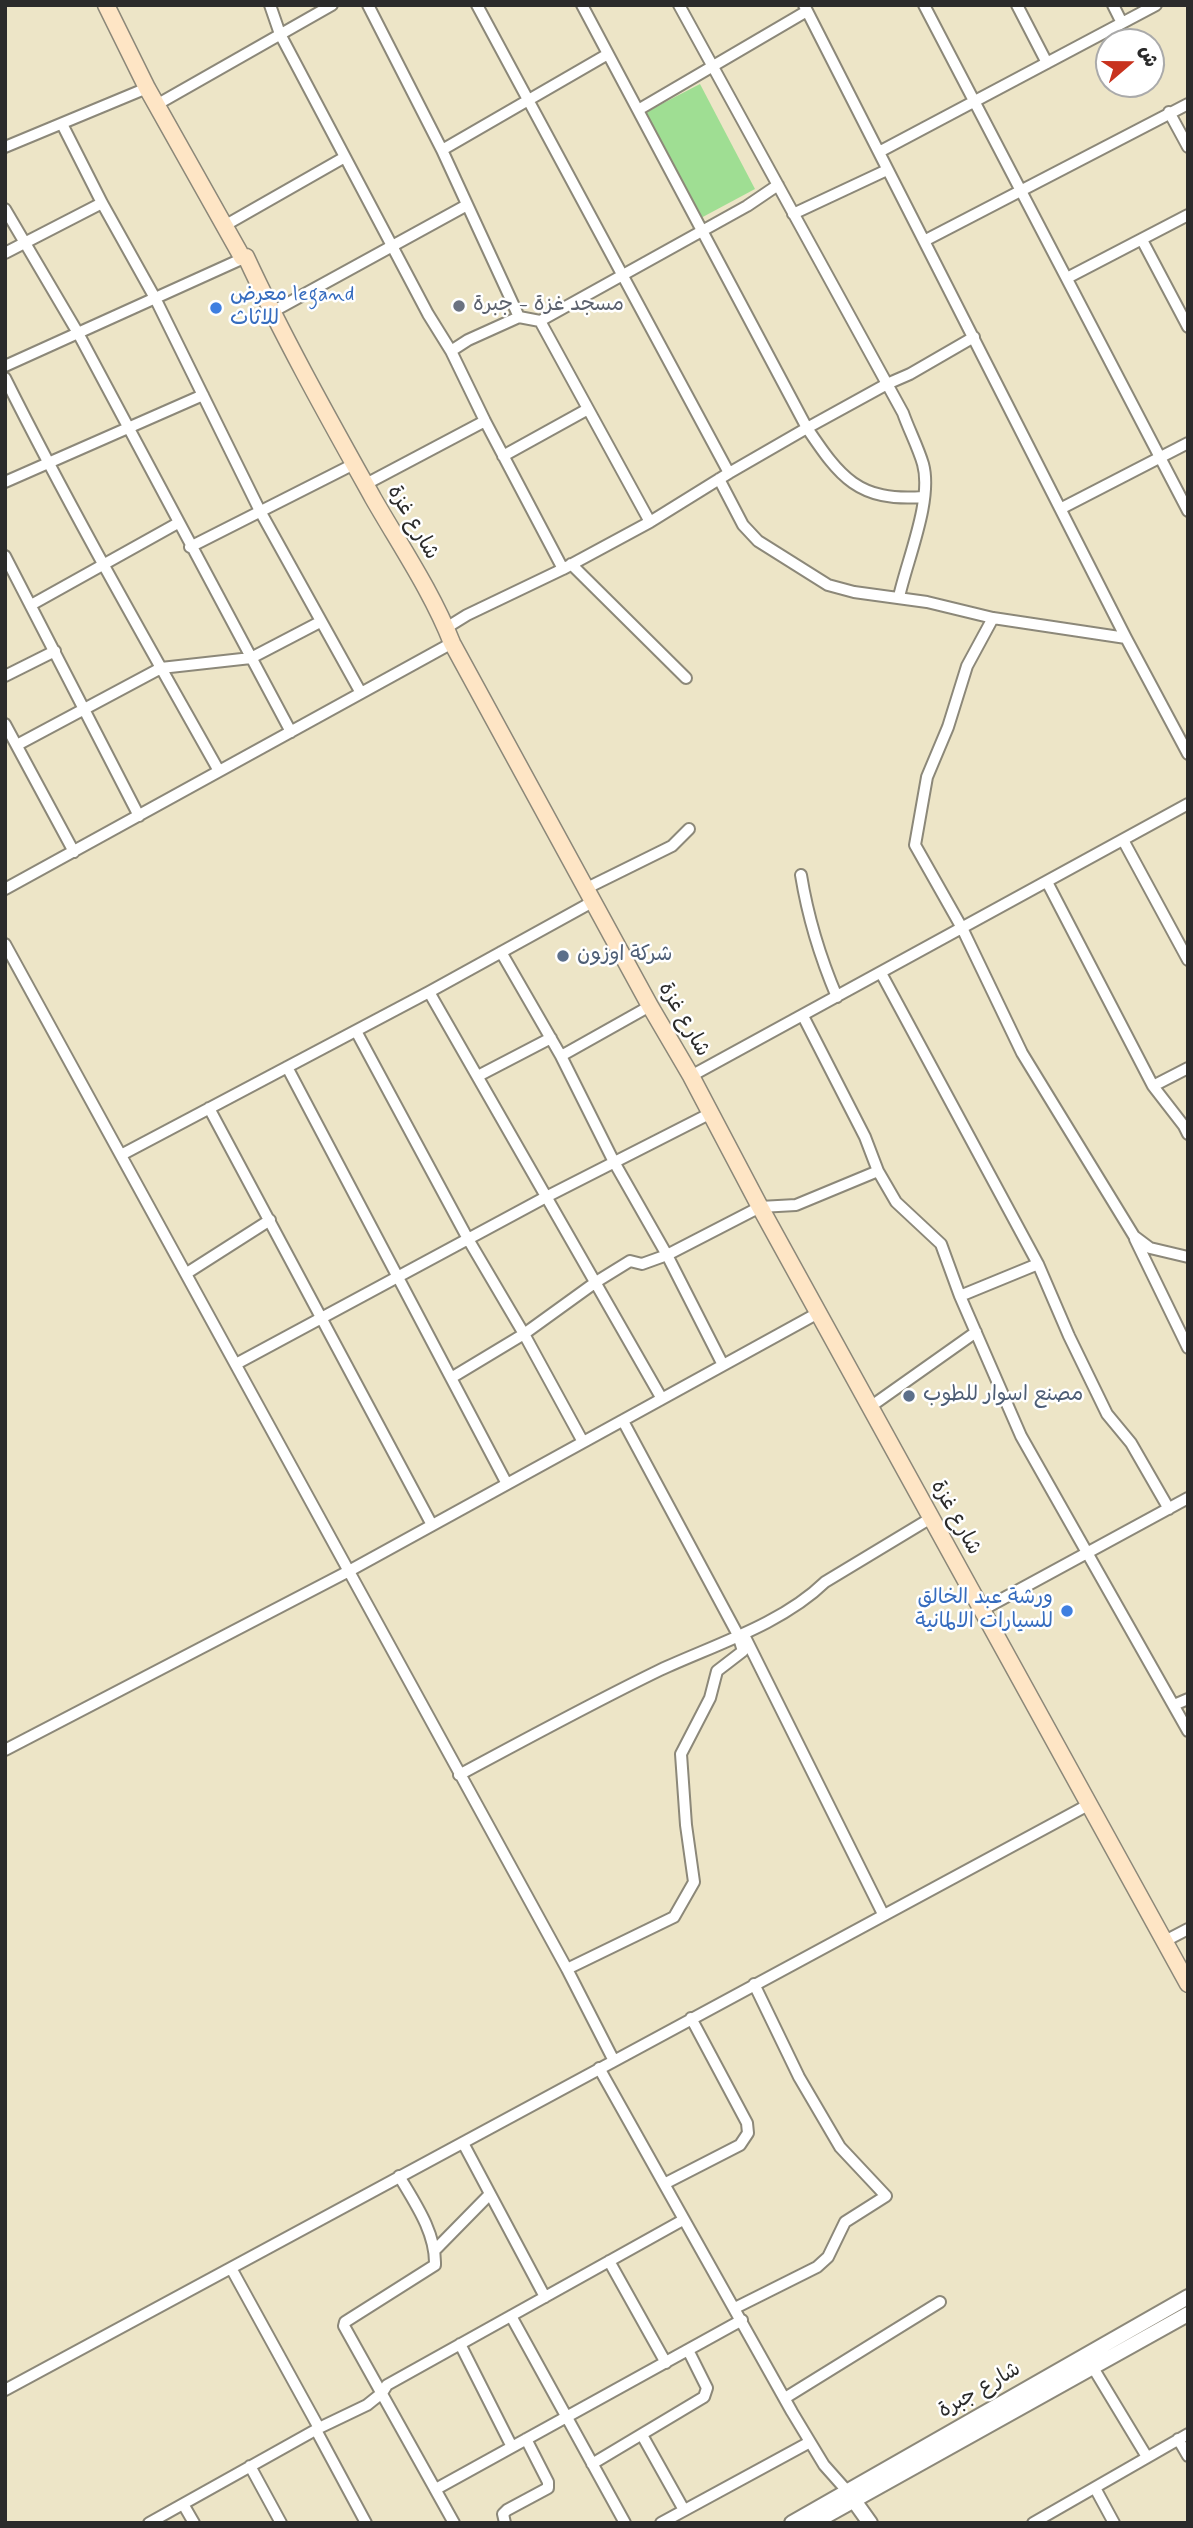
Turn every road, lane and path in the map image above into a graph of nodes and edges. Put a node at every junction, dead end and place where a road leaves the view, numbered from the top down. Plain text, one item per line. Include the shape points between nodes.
1 (106, 5) edge
2 (270, 5) edge
3 (332, 5) edge
4 (368, 5) edge
5 (477, 5) edge
6 (582, 5) edge
7 (679, 5) edge
8 (923, 5) edge
9 (1017, 5) edge
10 (1113, 5) edge
11 (1156, 5) edge
12 (806, 8) edge
13 (1122, 23) junction
14 (280, 34) junction
15 (608, 54) junction
16 (1047, 63) junction
17 (712, 67) junction
18 (147, 88) junction
19 (528, 100) junction
20 (975, 103) junction
21 (158, 104) junction
22 (1188, 104) edge
23 (638, 110) junction
24 (1170, 112) junction
25 (62, 124) junction
26 (5, 147) edge
27 (1188, 147) edge
28 (442, 150) junction
29 (879, 152) junction
30 (345, 158) junction
31 (887, 170) junction
32 (778, 185) junction
33 (1021, 190) junction
34 (102, 203) junction
35 (467, 205) junction
36 (5, 209) edge
37 (793, 214) junction
38 (1188, 215) edge
39 (224, 226) junction
40 (701, 230) junction
41 (1142, 240) junction
42 (924, 241) junction
43 (24, 243) junction
44 (392, 247) junction
45 (5, 253) edge
46 (246, 257) junction
47 (622, 274) junction
48 (1067, 278) junction
49 (155, 298) junction
50 (272, 312) junction
51 (519, 317) junction
52 (540, 321) junction
53 (1188, 327) edge
54 (78, 333) junction
55 (974, 337) junction
56 (451, 351) junction
57 (5, 366) edge
58 (5, 379) edge
59 (887, 384) junction
60 (203, 395) junction
61 (588, 409) junction
62 (485, 421) junction
63 (127, 428) junction
64 (807, 428) junction
65 (1188, 443) edge
66 (503, 456) junction
67 (1160, 457) junction
68 (48, 463) junction
69 (354, 464) junction
70 (724, 476) junction
71 (5, 482) edge
72 (366, 484) junction
73 (923, 498) junction
74 (1062, 508) junction
75 (260, 511) junction
76 (1188, 511) edge
77 (650, 522) junction
78 (178, 523) junction
79 (190, 547) junction
80 (5, 556) edge
81 (103, 565) junction
82 (567, 566) junction
83 (899, 597) junction
84 (31, 605) junction
85 (993, 618) junction
86 (320, 622) junction
87 (449, 636) junction
88 (1126, 638) junction
89 (55, 651) junction
90 (251, 658) junction
91 (161, 668) junction
92 (5, 676) edge
93 (686, 678) dead end
94 (361, 693) junction
95 (84, 709) junction
96 (5, 724) edge
97 (291, 732) junction
98 (17, 745) junction
99 (1188, 754) edge
100 (219, 771) junction
101 (1188, 804) edge
102 (139, 816) junction
103 (689, 829) dead end
104 (1123, 840) junction
105 (74, 852) junction
106 (801, 875) dead end
107 (1047, 882) junction
108 (5, 890) edge
109 (590, 895) junction
110 (962, 928) junction
111 (5, 944) edge
112 (501, 952) junction
113 (1188, 960) edge
114 (881, 972) junction
115 (429, 992) junction
116 (837, 997) junction
117 (650, 1006) junction
118 (803, 1016) junction
119 (356, 1031) junction
120 (551, 1038) junction
121 (561, 1056) junction
122 (286, 1068) junction
123 (1188, 1068) edge
124 (478, 1076) junction
125 (691, 1076) junction
126 (1153, 1086) junction
127 (209, 1108) junction
128 (711, 1112) junction
129 (1188, 1134) edge
130 (121, 1155) junction
131 (614, 1162) junction
132 (878, 1171) junction
133 (546, 1197) junction
134 (760, 1207) junction
135 (270, 1220) junction
136 (1134, 1236) junction
137 (467, 1239) junction
138 (667, 1255) junction
139 (1188, 1257) edge
140 (1038, 1264) junction
141 (187, 1273) junction
142 (397, 1277) junction
143 (596, 1282) junction
144 (960, 1296) junction
145 (818, 1313) junction
146 (322, 1320) junction
147 (976, 1332) junction
148 (524, 1334) junction
149 (1188, 1348) edge
150 (236, 1364) junction
151 (723, 1365) junction
152 (451, 1378) junction
153 (662, 1399) junction
154 (870, 1407) junction
155 (623, 1420) junction
156 (583, 1442) junction
157 (507, 1484) junction
158 (1188, 1498) edge
159 (1169, 1509) junction
160 (931, 1518) junction
161 (432, 1525) junction
162 (1087, 1553) junction
163 (349, 1571) junction
164 (982, 1610) junction
165 (740, 1634) junction
166 (1188, 1699) edge
167 (1174, 1705) junction
168 (1188, 1731) edge
169 (5, 1750) edge
170 (460, 1775) junction
171 (1088, 1805) junction
172 (883, 1914) junction
173 (1188, 1929) edge
174 (1165, 1941) junction
175 (566, 1969) junction
176 (754, 1984) junction
177 (1188, 1984) edge
178 (691, 2018) junction
179 (613, 2060) junction
180 (599, 2068) junction
181 (463, 2143) junction
182 (399, 2176) junction
183 (664, 2183) junction
184 (490, 2194) junction
185 (683, 2220) junction
186 (436, 2249) junction
187 (609, 2261) junction
188 (231, 2267) junction
189 (545, 2297) junction
190 (1188, 2297) edge
191 (940, 2302) dead end
192 (735, 2308) junction
193 (1188, 2314) edge
194 (511, 2316) junction
195 (742, 2320) junction
196 (460, 2344) junction
197 (688, 2350) junction
198 (666, 2363) junction
199 (1092, 2366) junction
200 (5, 2390) edge
201 (382, 2393) junction
202 (785, 2398) junction
203 (566, 2417) junction
204 (317, 2429) junction
205 (642, 2435) junction
206 (1183, 2437) edge
207 (526, 2440) junction
208 (810, 2441) junction
209 (512, 2447) junction
210 (1188, 2456) edge
211 (1147, 2457) junction
212 (592, 2464) junction
213 (250, 2466) junction
214 (1095, 2488) junction
215 (436, 2489) junction
216 (851, 2496) junction
217 (183, 2504) junction
218 (684, 2510) junction
219 (149, 2523) edge
220 (194, 2523) edge
221 (281, 2523) edge
222 (366, 2523) edge
223 (454, 2523) edge
224 (505, 2523) edge
225 (625, 2523) edge
226 (661, 2523) edge
227 (792, 2523) edge
228 (813, 2523) edge
229 (870, 2523) edge
230 (1033, 2523) edge
231 (1114, 2523) edge

1 - 18 main road, شارع غزة
2 - 14 street
3 - 14 street
4 - 28 street
5 - 19 street
6 - 15 street
7 - 17 street
8 - 20 street
9 - 16 street
10 - 13 street
11 - 13 street
12 - 17 street
12 - 29 street
13 - 16 street
14 - 21 street
14 - 30 street
15 - 19 street
15 - 23 street
16 - 20 street
17 - 23 street
17 - 32 street
18 - 21 main road, شارع غزة
18 - 25 street
19 - 28 street
19 - 47 street
20 - 29 street
20 - 33 street
21 - 39 main road, شارع غزة
22 - 24 street
23 - 40 street
24 - 27 street
24 - 33 street
25 - 26 street
25 - 34 street
28 - 35 street
29 - 31 street
30 - 39 street
30 - 44 street
31 - 37 street
31 - 42 street
32 - 37 street
32 - 40 street
33 - 42 street
33 - 48 street
34 - 43 street
34 - 49 street
35 - 44 street
35 - 51 street
36 - 43 street
37 - 59 street
38 - 41 street
39 - 46 main road, شارع غزة
40 - 47 street
40 - 64 street
41 - 48 street
41 - 53 street
42 - 55 street
43 - 45 street
43 - 54 street
44 - 50 street
44 - 56 street
46 - 49 street
46 - 50 main road, شارع غزة
47 - 52 street
47 - 70 street
48 - 67 street
49 - 54 street
49 - 60 street
50 - 69 main road, شارع غزة
51 - 52 street
51 - 56 street
52 - 61 street
54 - 57 street
54 - 63 street
55 - 59 street
55 - 74 street
56 - 62 street
58 - 68 street
59 - 64 street
59 - 73 street via 923,464
60 - 63 street
60 - 75 street
61 - 66 street
61 - 77 street
62 - 66 street
62 - 72 street
63 - 68 street
63 - 78 street
64 - 70 street
64 - 73 street via 850,483 904,499
65 - 67 street
66 - 82 street
67 - 74 street
67 - 76 street
68 - 71 street
68 - 81 street
69 - 72 main road, شارع غزة
69 - 75 street
70 - 77 street
70 - 83 street via 743,525 758,541 828,585 854,593
72 - 87 main road, شارع غزة
73 - 83 street via 919,533
74 - 88 street
75 - 79 street
75 - 86 street
77 - 82 street
78 - 79 street
78 - 81 street
79 - 90 street
80 - 84 street
81 - 84 street
81 - 91 street
82 - 87 street via 467,615
82 - 93 street
83 - 85 street
84 - 89 street
85 - 88 street
85 - 110 street via 967,666 926,777 915,845
86 - 90 street
86 - 94 street
87 - 94 street
87 - 109 main road, شارع غزة
88 - 99 street
89 - 92 street
89 - 95 street
90 - 91 street
90 - 97 street
91 - 95 street
91 - 100 street
94 - 97 street
95 - 98 street
95 - 102 street
96 - 98 street
97 - 100 street
98 - 105 street
100 - 102 street
101 - 104 street
102 - 105 street
103 - 109 street via 672,846
104 - 107 street
104 - 113 street
105 - 108 street
106 - 116 street via 806,909
107 - 110 street
107 - 126 street
109 - 112 street
109 - 117 main road, شارع غزة
110 - 114 street
110 - 136 street via 1022,1053
111 - 130 street
112 - 115 street
112 - 120 street
114 - 116 street
114 - 140 street
115 - 119 street
115 - 124 street
116 - 118 street
117 - 121 street
117 - 125 main road, شارع غزة
118 - 125 street
118 - 132 street
119 - 122 street
119 - 137 street
120 - 121 street
120 - 124 street
121 - 131 street
122 - 127 street
122 - 142 street
123 - 126 street
124 - 133 street
125 - 128 main road, شارع غزة
126 - 129 street
127 - 130 street
127 - 135 street
128 - 131 street
128 - 134 main road, شارع غزة
130 - 141 street
131 - 133 street
131 - 138 street
132 - 134 street via 796,1205
132 - 144 street via 896,1202 941,1244
133 - 137 street
133 - 143 street
134 - 138 street
134 - 145 main road, شارع غزة
135 - 141 street
135 - 146 street
136 - 139 street via 1150,1248
136 - 149 street
137 - 142 street
137 - 148 street
138 - 143 street via 642,1264 631,1261
138 - 151 street
140 - 144 street
140 - 159 street via 1107,1414 1131,1443
141 - 150 street
142 - 146 street
142 - 152 street
143 - 148 street
143 - 153 street
144 - 147 street
145 - 151 street
145 - 154 main road, شارع غزة
146 - 150 street
146 - 161 street
147 - 154 street
147 - 162 street via 1021,1436
148 - 152 street
148 - 156 street
150 - 163 street
151 - 153 street
152 - 157 street
153 - 155 street
154 - 160 main road, شارع غزة
155 - 156 street
155 - 165 street
156 - 157 street
157 - 161 street
158 - 159 street
159 - 162 street
160 - 164 main road, شارع غزة
160 - 165 street via 792,1607
161 - 163 street
162 - 164 street
162 - 167 street
163 - 169 street
163 - 170 street
164 - 171 main road, شارع غزة
165 - 170 street via 582,1709
165 - 172 street
165 - 175 street via 743,1651 717,1671 710,1698 681,1754 694,1882 674,1917
166 - 167 street
167 - 168 street
170 - 175 street
171 - 172 street
171 - 174 main road, شارع غزة
172 - 176 street
173 - 174 street
174 - 177 main road, شارع غزة
175 - 179 street
176 - 178 street
176 - 192 street via 799,2077 841,2147 886,2196 845,2222 828,2256 817,2267
178 - 179 street
178 - 183 street via 747,2123 748,2133 740,2145
179 - 180 street
180 - 181 street
180 - 183 street
181 - 182 street
181 - 184 street
182 - 186 street
182 - 188 street
183 - 185 street
184 - 186 street
184 - 189 street
185 - 187 street
185 - 192 street
186 - 201 street via 435,2265 345,2322 345,2331
187 - 189 street
187 - 198 street
188 - 200 street
188 - 204 street
189 - 194 street
190 - 216 street, شارع جبرة
191 - 202 street
192 - 195 street
193 - 199 street, شارع جبرة
194 - 196 street
194 - 203 street
195 - 197 street
195 - 202 street
196 - 201 street via 387,2385
196 - 209 street
197 - 198 street
197 - 205 street via 707,2393
198 - 203 street
199 - 211 street
199 - 216 street, شارع جبرة
201 - 204 street
201 - 215 street
202 - 208 street
203 - 207 street
203 - 212 street
204 - 213 street
204 - 222 street
205 - 212 street
205 - 218 street
206 - 210 street
206 - 211 street
207 - 209 street
207 - 224 street via 548,2488 507,2510
208 - 216 street
208 - 218 street
209 - 215 street
211 - 214 street
212 - 225 street
213 - 217 street
213 - 221 street
214 - 230 street
214 - 231 street
215 - 223 street
216 - 227 street, شارع جبرة
216 - 228 street, شارع جبرة
216 - 229 street
217 - 219 street
217 - 220 street
218 - 226 street

